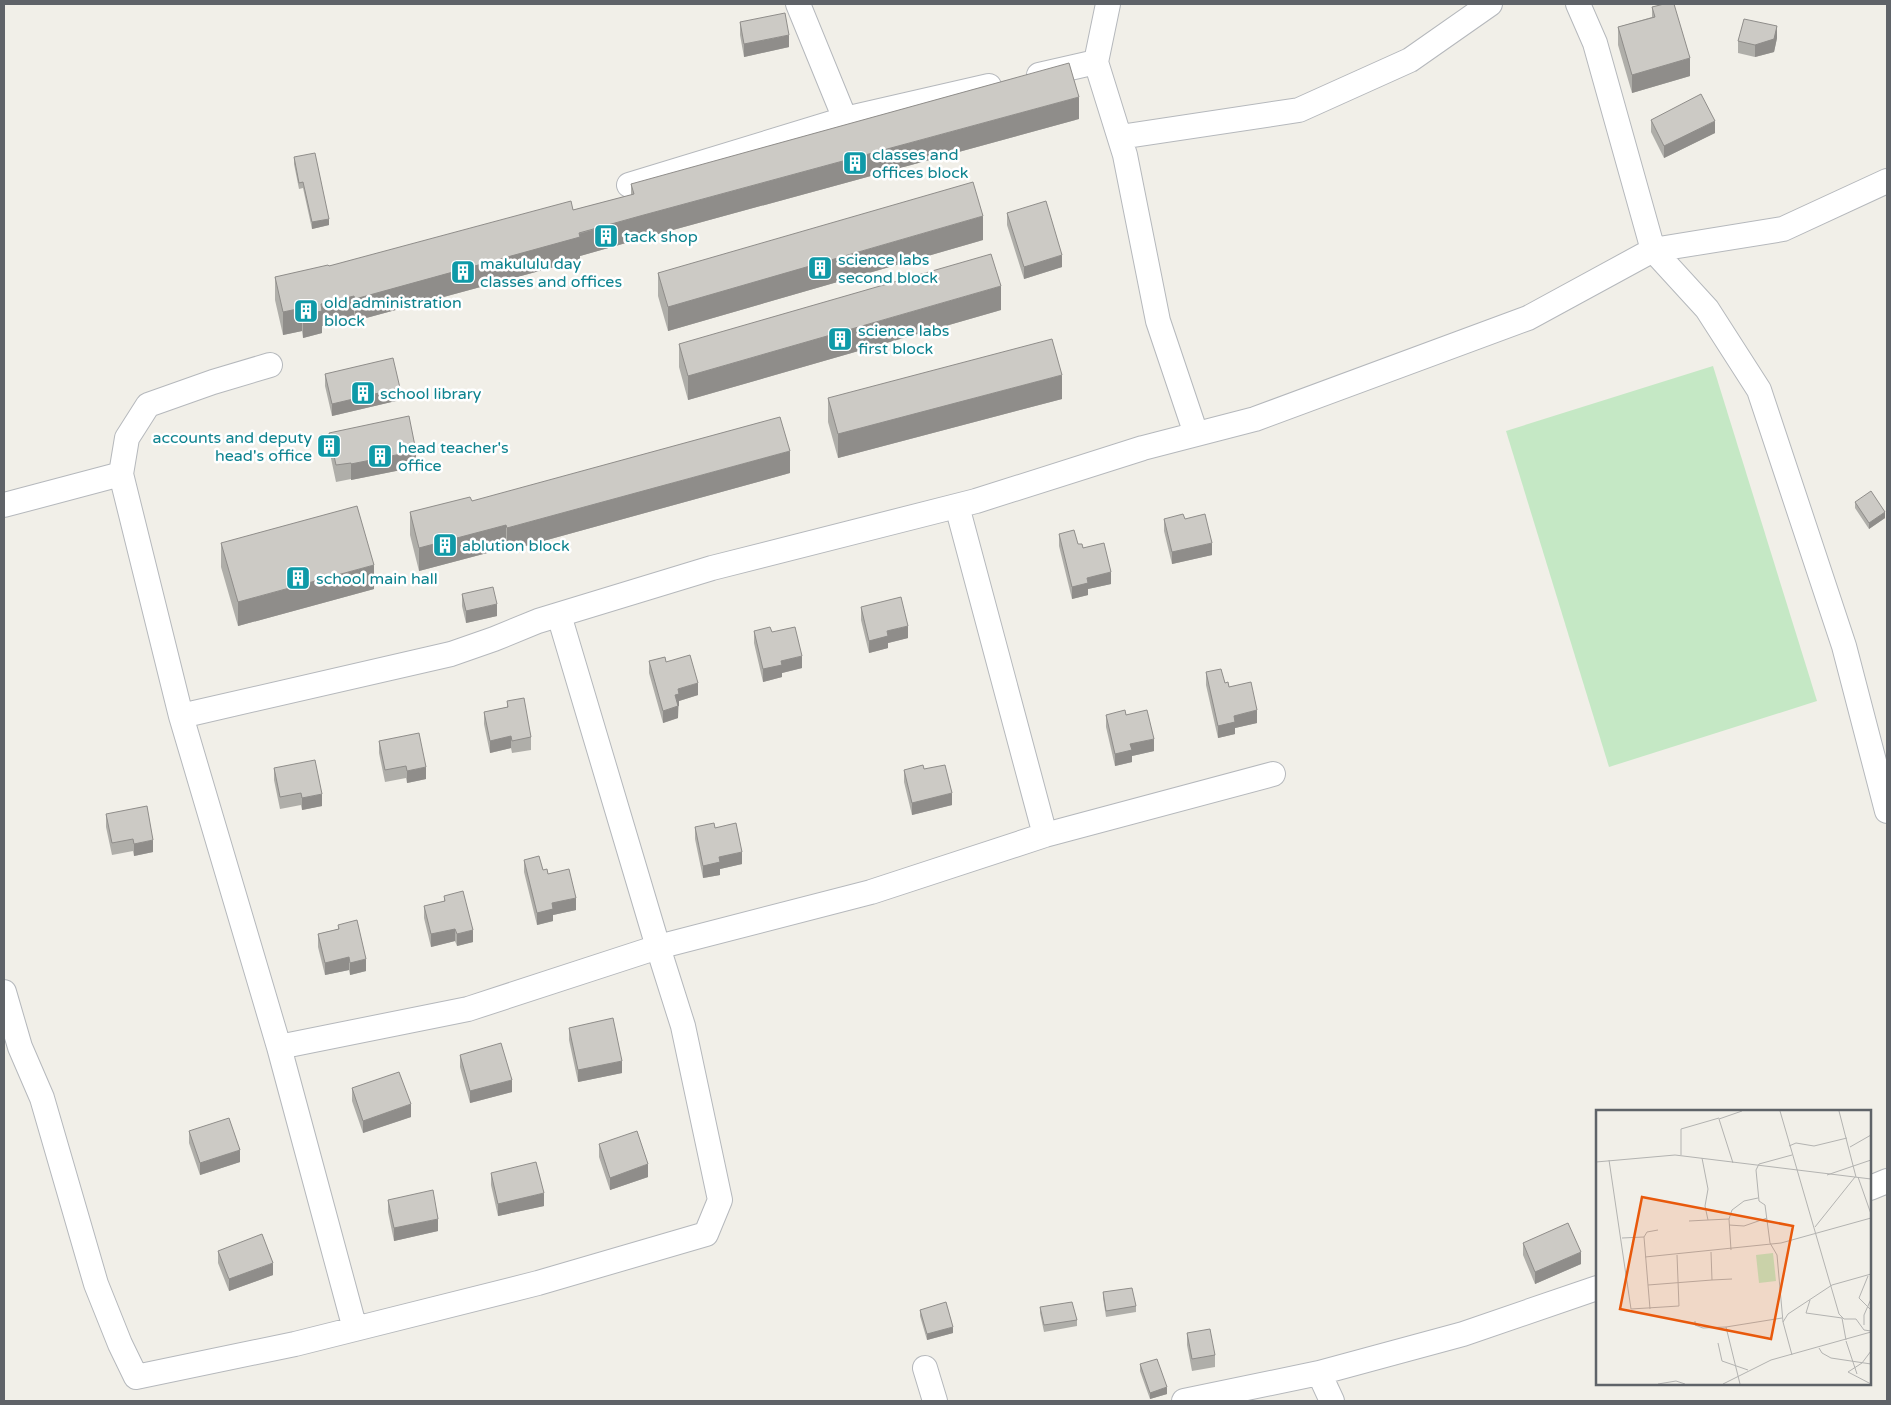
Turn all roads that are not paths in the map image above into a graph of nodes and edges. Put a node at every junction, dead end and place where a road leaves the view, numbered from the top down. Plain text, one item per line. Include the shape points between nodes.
1 (798, 4) edge
2 (1108, 4) edge
3 (1490, 4) edge
4 (1578, 4) edge
5 (1096, 62) junction
6 (845, 119) junction
7 (1120, 137) junction
8 (1887, 181) edge
9 (628, 185) dead end
10 (1653, 250) junction
11 (270, 365) dead end
12 (1196, 434) junction
13 (121, 474) junction
14 (4, 504) edge
15 (957, 506) junction
16 (559, 615) junction
17 (181, 716) junction
18 (1273, 774) dead end
19 (1887, 811) edge
20 (1045, 835) junction
21 (658, 947) junction
22 (4, 992) edge
23 (279, 1047) junction
24 (1887, 1181) edge
25 (1871, 1188) edge
26 (1596, 1288) edge
27 (355, 1329) junction
28 (924, 1368) dead end
29 (1319, 1373) junction
30 (935, 1401) edge
31 (1184, 1401) edge
32 (1332, 1401) edge

1 - 6 street
2 - 5 street
3 - 7 street via 1410,60 1299,110
4 - 10 street via 1595,44
5 - 6 street
5 - 7 street
6 - 9 street
7 - 12 street via 1158,321
8 - 10 street via 1783,229
10 - 12 street via 1528,318 1255,419
10 - 19 street via 1707,309 1759,390 1844,646
11 - 13 street via 148,405 127,438
12 - 15 street
13 - 14 street
13 - 17 street
15 - 16 street via 712,568
15 - 20 street
16 - 17 street via 450,654
16 - 21 street
17 - 23 street
18 - 20 street
20 - 21 street via 871,892
21 - 23 street via 468,1009
21 - 27 street via 683,1026 720,1200 706,1234 538,1283
22 - 27 street via 20,1047 42,1098 96,1284 136,1377
23 - 27 street
24 - 25 street
26 - 29 street via 1463,1334
28 - 30 street
29 - 31 street
29 - 32 street

